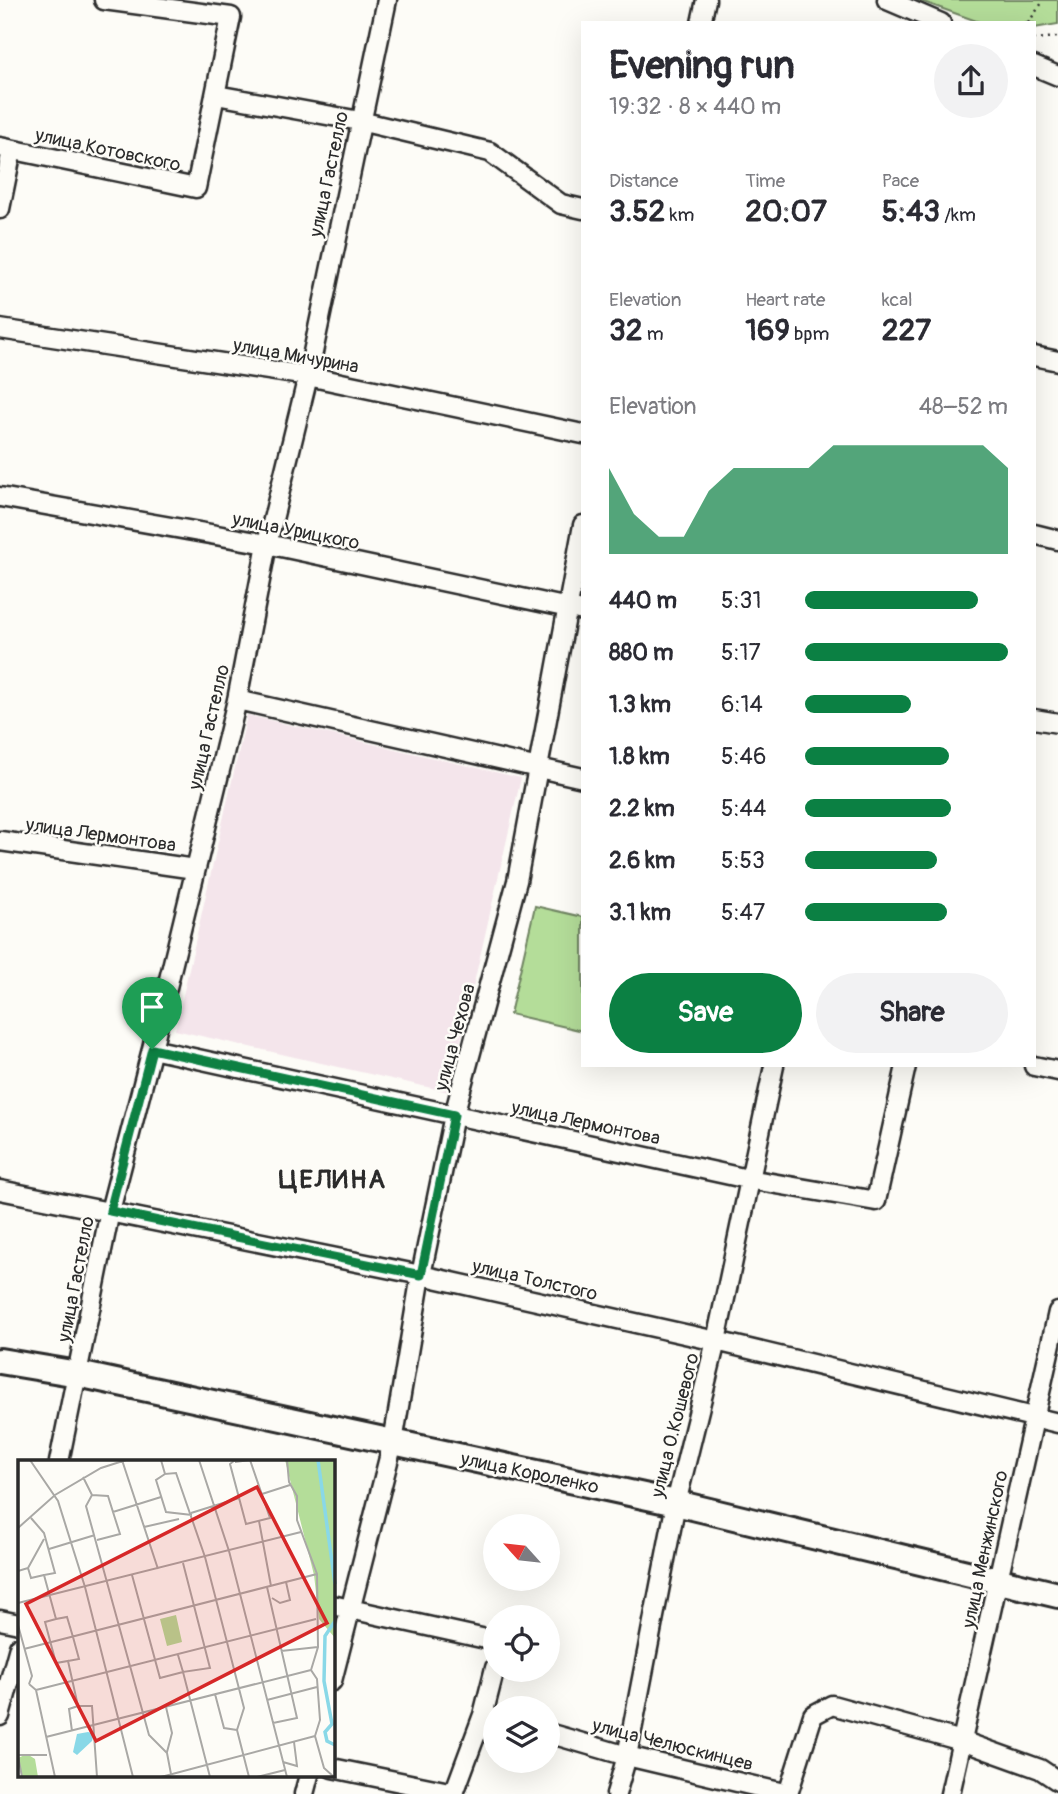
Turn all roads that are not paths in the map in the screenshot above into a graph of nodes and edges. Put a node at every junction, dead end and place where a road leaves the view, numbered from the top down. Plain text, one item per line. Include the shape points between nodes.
1 (104, 0) edge
2 (387, 0) edge
3 (706, 0) edge
4 (887, 0) edge
5 (701, 21) edge
6 (936, 21) edge
7 (1036, 66) edge
8 (1058, 76) edge
9 (216, 95) junction
10 (360, 121) junction
11 (6, 149) edge
12 (0, 209) edge
13 (581, 209) edge
14 (0, 329) edge
15 (1036, 356) edge
16 (1058, 361) edge
17 (308, 376) junction
18 (581, 434) edge
19 (0, 497) edge
20 (1036, 534) edge
21 (1058, 540) edge
22 (267, 544) junction
23 (581, 544) edge
24 (574, 610) edge
25 (237, 700) junction
26 (1036, 719) edge
27 (1058, 723) edge
28 (537, 768) junction
29 (581, 778) edge
30 (0, 841) edge
31 (195, 869) junction
32 (152, 1049) junction
33 (1036, 1066) edge
34 (774, 1067) edge
35 (906, 1067) edge
36 (1058, 1071) edge
37 (454, 1115) junction
38 (748, 1179) junction
39 (0, 1190) edge
40 (110, 1211) junction
41 (421, 1275) junction
42 (1058, 1312) edge
43 (716, 1341) junction
44 (0, 1361) edge
45 (78, 1374) junction
46 (1034, 1419) junction
47 (1058, 1423) edge
48 (393, 1442) junction
49 (60, 1460) edge
50 (676, 1503) junction
51 (999, 1581) junction
52 (1058, 1595) edge
53 (342, 1606) edge
54 (0, 1620) edge
55 (18, 1623) edge
56 (483, 1638) edge
57 (18, 1651) edge
58 (334, 1666) edge
59 (0, 1716) edge
60 (483, 1730) edge
61 (560, 1736) edge
62 (962, 1741) junction
63 (627, 1756) junction
64 (334, 1768) edge
65 (309, 1776) edge
66 (1058, 1781) edge
67 (304, 1794) edge
68 (616, 1794) edge
69 (788, 1794) edge
70 (950, 1794) edge

1 - 9 street, улица Котовского via 231,17
2 - 10 street, улица Гастелло
3 - 5 street
4 - 6 street
7 - 8 street
9 - 10 street
9 - 11 street, улица Котовского via 196,188
10 - 13 street via 490,152 561,204
10 - 17 street, улица Гастелло
11 - 12 street
14 - 17 street, улица Мичурина
15 - 16 street
17 - 18 street, улица Мичурина
17 - 22 street, улица Гастелло
19 - 22 street, улица Урицкого
20 - 21 street
22 - 24 street, улица Урицкого
22 - 25 street, улица Гастелло
23 - 24 street, улица Чехова
24 - 28 street, улица Чехова
25 - 28 street
25 - 31 street, улица Гастелло
26 - 27 street
28 - 29 street
28 - 37 street, улица Чехова via 517,881
30 - 31 street, улица Лермонтова
31 - 32 street, улица Гастелло
32 - 37 street, улица Лермонтова
32 - 40 street, улица Гастелло
33 - 36 street
34 - 38 street, улица О.Кошевого
35 - 38 street, улица Лермонтова via 876,1201
37 - 38 street, улица Лермонтова
37 - 41 street, улица Чехова
38 - 43 street, улица О.Кошевого
39 - 40 street, улица Толстого
40 - 41 street, улица Толстого
40 - 45 street, улица Гастелло
41 - 43 street, улица Толстого
41 - 48 street, улица Чехова
42 - 46 street, улица Менжинского
43 - 46 street, улица Толстого
43 - 50 street, улица О.Кошевого
44 - 45 street, улица Короленко
45 - 48 street, улица Короленко
45 - 49 street, улица Гастелло
46 - 47 street, улица Толстого
46 - 51 street, улица Менжинского
48 - 50 street, улица Короленко
48 - 53 street, улица Чехова
50 - 51 street, улица Короленко
50 - 63 street, улица О.Кошевого
51 - 52 street, улица Короленко
51 - 62 street, улица Менжинского
53 - 56 street
53 - 58 street, улица Чехова
54 - 55 street
57 - 59 street
60 - 64 street via 454,1793
61 - 63 street, улица Челюскинцев
62 - 66 street via 1040,1769
62 - 69 street via 832,1705 813,1715
62 - 70 street, улица Менжинского
63 - 68 street, улица О.Кошевого
63 - 69 street, улица Челюскинцев
65 - 67 street

